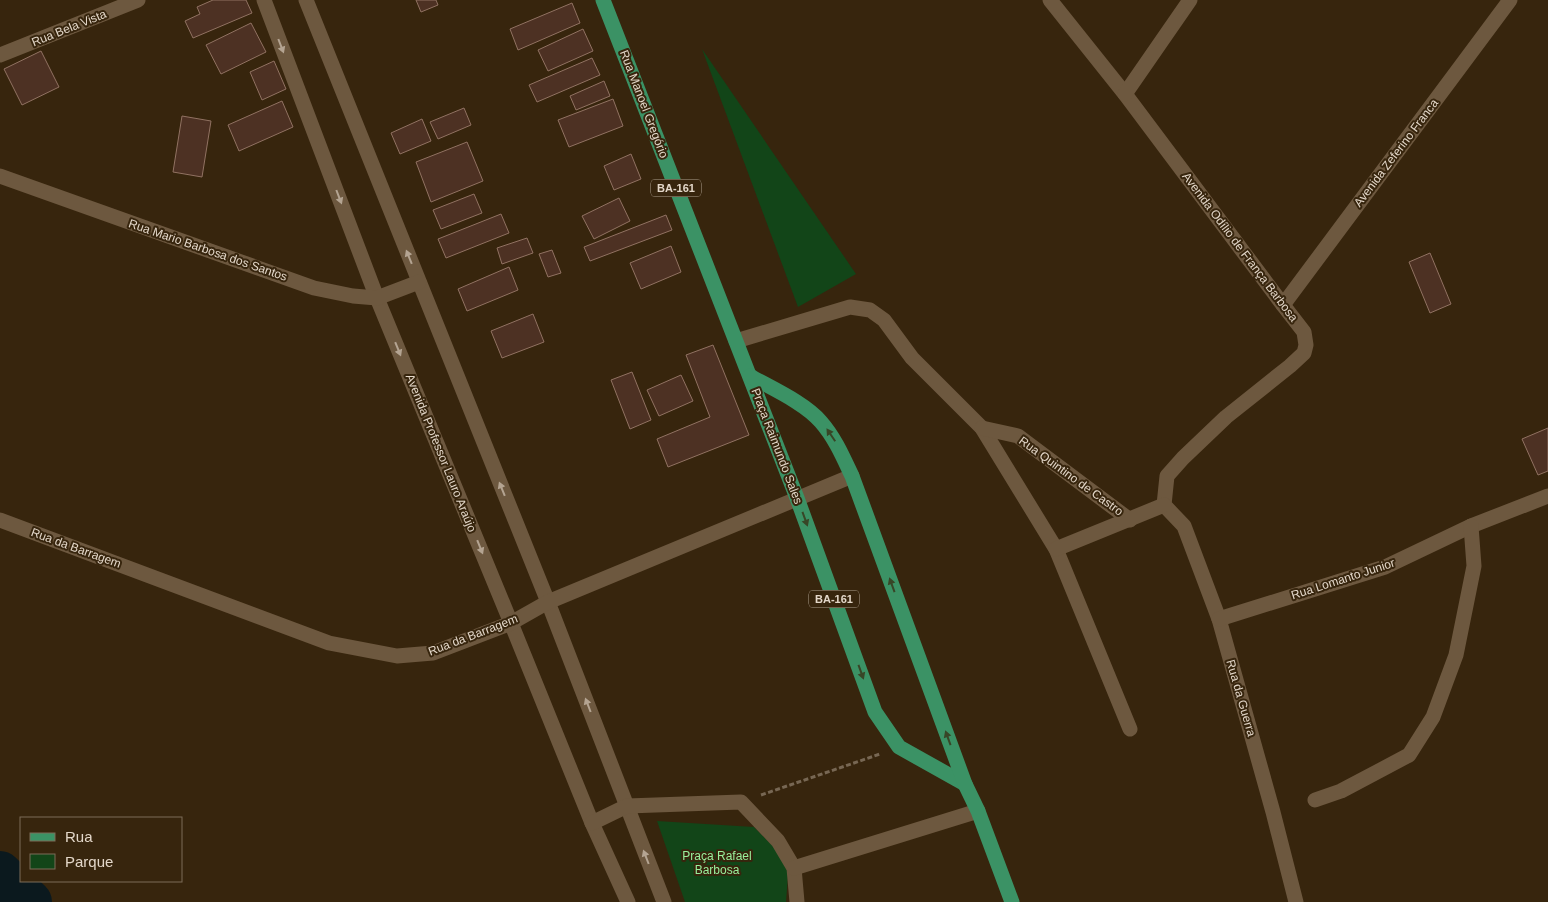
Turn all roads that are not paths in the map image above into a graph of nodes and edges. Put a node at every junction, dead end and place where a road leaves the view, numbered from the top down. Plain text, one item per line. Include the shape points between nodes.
1 (138, 0) edge
2 (264, 0) edge
3 (306, 0) edge
4 (603, 0) edge
5 (1050, 0) edge
6 (1190, 0) edge
7 (1510, 0) edge
8 (0, 55) edge
9 (1125, 94) junction
10 (0, 176) edge
11 (418, 282) junction
12 (377, 298) junction
13 (1283, 305) junction
14 (736, 341) junction
15 (750, 376) junction
16 (982, 428) junction
17 (852, 476) junction
18 (1548, 496) edge
19 (797, 498) junction
20 (1164, 505) junction
21 (0, 520) edge
22 (1130, 520) junction
23 (1471, 526) junction
24 (1056, 549) junction
25 (548, 602) junction
26 (1219, 619) junction
27 (511, 623) junction
28 (1130, 729) dead end
29 (965, 784) junction
30 (1315, 800) dead end
31 (627, 806) junction
32 (978, 811) junction
33 (592, 823) junction
34 (794, 868) junction
35 (628, 902) edge
36 (664, 902) edge
37 (797, 902) edge
38 (1012, 902) edge
39 (1296, 902) edge

1 - 8 street, Rua Bela Vista
2 -> 12 street, Avenida Professor Lauro Araújo
11 -> 3 street
4 - 14 main road, Rua Manoel Gregório / BA-161
5 - 9 street, Avenida Odílio de França Barbosa
6 - 9 street
7 - 13 street, Avenida Zeferino Franca
9 - 13 street, Avenida Odílio de França Barbosa
10 - 12 street, Rua Mario Barbosa dos Santos via 314,288
11 - 12 street, Rua Mario Barbosa dos Santos
25 -> 11 street
12 -> 27 street, Avenida Professor Lauro Araújo
13 - 20 street, Avenida Odílio de França Barbosa via 1304,332 1304,353 1226,417 1183,458 1167,476
14 - 15 main road, Rua Manoel Gregório / BA-161
14 - 16 street via 850,307 870,310 884,320 912,358
17 -> 15 main road, Praça Raimundo Sales via 821,421 808,409
15 - 19 main road, Praça Raimundo Sales / BA-161
16 - 22 street, Rua Quintino de Castro via 1018,436
16 - 24 street
17 - 19 street, Rua da Barragem
29 -> 17 main road, Praça Raimundo Sales
18 - 23 street, Rua Lomanto Junior
19 - 25 street, Rua da Barragem
19 -> 29 main road, Praça Raimundo Sales / BA-161 via 876,712 900,747
20 - 22 street, Rua Quintino de Castro
20 - 26 street, Rua da Guerra via 1184,526
21 - 27 street, Rua da Barragem via 329,643 397,656 433,653
22 - 24 street, Rua Quintino de Castro
23 - 26 street, Rua Lomanto Junior via 1385,567
23 - 30 street via 1474,566 1456,654 1433,717 1409,755 1341,791
24 - 28 street
25 - 27 street, Rua da Barragem
31 -> 25 street
26 - 39 street, Rua da Guerra
27 - 33 street, Avenida Professor Lauro Araújo
29 - 32 main road, Praça Raimundo Sales
31 - 33 street
31 - 34 street via 741,802 778,841
36 -> 31 street
32 - 34 street
32 - 38 main road, Praça Raimundo Sales
33 - 35 street, Avenida Professor Lauro Araújo
34 - 37 street

